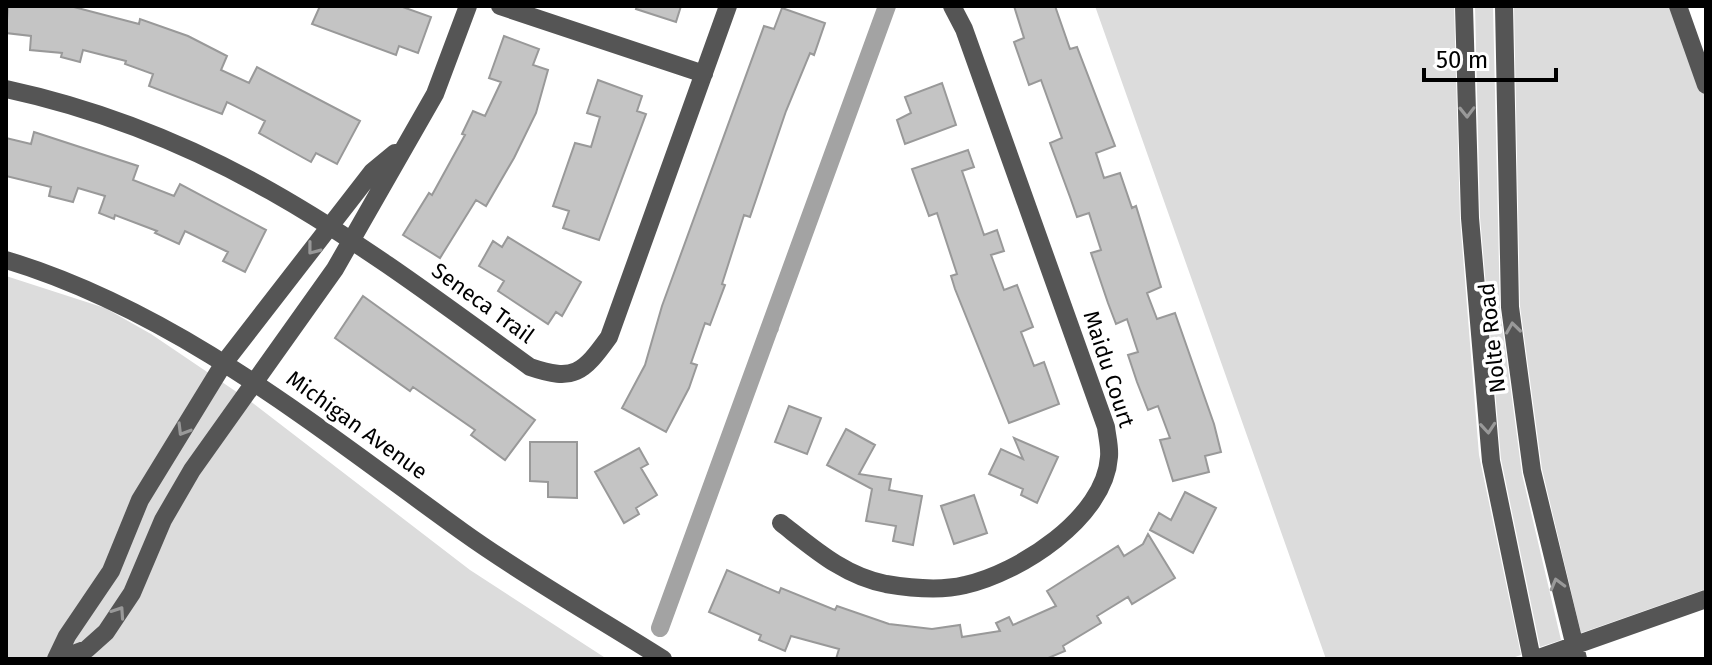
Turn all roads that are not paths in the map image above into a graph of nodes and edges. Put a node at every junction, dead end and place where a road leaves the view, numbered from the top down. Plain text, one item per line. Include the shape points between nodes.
1 (468, 6) edge
2 (500, 6) edge
3 (728, 6) edge
4 (952, 6) edge
5 (1464, 6) edge
6 (1504, 6) edge
7 (1678, 6) edge
8 (704, 74) junction
9 (1706, 85) edge
10 (6, 89) edge
11 (400, 149) junction
12 (332, 225) junction
13 (353, 238) junction
14 (6, 260) edge
15 (224, 363) junction
16 (256, 382) junction
17 (150, 485) junction
18 (175, 499) junction
19 (781, 523) dead end
20 (1706, 599) edge
21 (1576, 652) edge
22 (58, 659) edge
23 (663, 659) edge
24 (1534, 659) edge

1 - 11 street via 435,94
2 - 8 street
3 - 8 street, Seneca Trail
4 - 19 street, Maidu Court via 1106,427 1109,458 1103,483 1090,508 1061,536 998,575 963,586 884,584 841,569
5 -> 24 street, Nolte Road via 1470,218 1491,461
21 -> 6 street, Nolte Road via 1532,471 1510,307
7 - 9 street
8 - 13 street, Seneca Trail via 609,337 575,373 558,376 530,367
10 - 12 street, Seneca Trail via 66,102 145,129 226,165
11 - 12 street via 372,172
11 - 13 street
12 - 13 street, Seneca Trail
12 -> 15 street
13 - 16 street
14 - 15 street, Michigan Avenue via 105,297
15 - 16 street, Michigan Avenue
15 -> 17 street
16 - 18 street
16 - 23 street, Michigan Avenue via 467,535
17 - 18 street
17 - 22 street via 111,571 67,636
22 -> 18 street via 87,649 106,632 132,593
20 - 21 street
21 - 24 street

